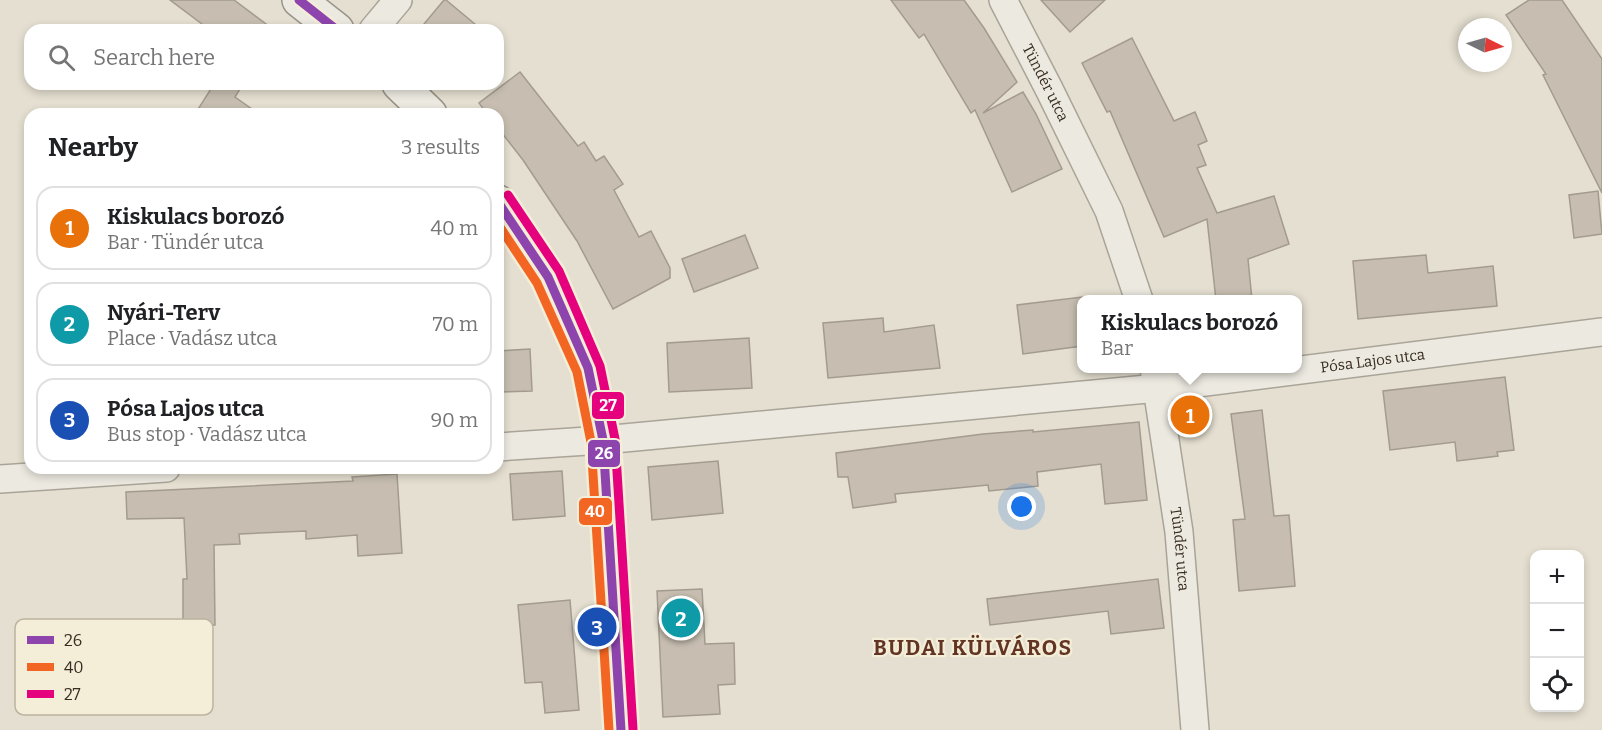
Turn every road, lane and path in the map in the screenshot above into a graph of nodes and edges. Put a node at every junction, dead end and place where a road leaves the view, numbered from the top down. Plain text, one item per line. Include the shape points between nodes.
1 (299, 0) edge
2 (398, 0) edge
3 (1003, 0) edge
4 (329, 24) edge
5 (378, 24) edge
6 (405, 90) edge
7 (424, 108) edge
8 (504, 211) edge
9 (1137, 295) edge
10 (1602, 332) edge
11 (1302, 363) edge
12 (1204, 373) edge
13 (1156, 378) edge
14 (603, 440) junction
15 (504, 447) edge
16 (75, 474) edge
17 (0, 479) edge
18 (621, 730) edge
19 (1195, 730) edge

1 - 4 street
2 - 5 street
3 - 9 street, Tündér utca via 1108,212
6 - 7 street
8 - 14 street via 548,277 588,368
10 - 11 street, Pósa Lajos utca
12 - 13 street, Pósa Lajos utca
13 - 14 street, Pósa Lajos utca
13 - 19 street, Tündér utca via 1179,532
14 - 15 street, Pósa Lajos utca
14 - 18 street
16 - 17 street

